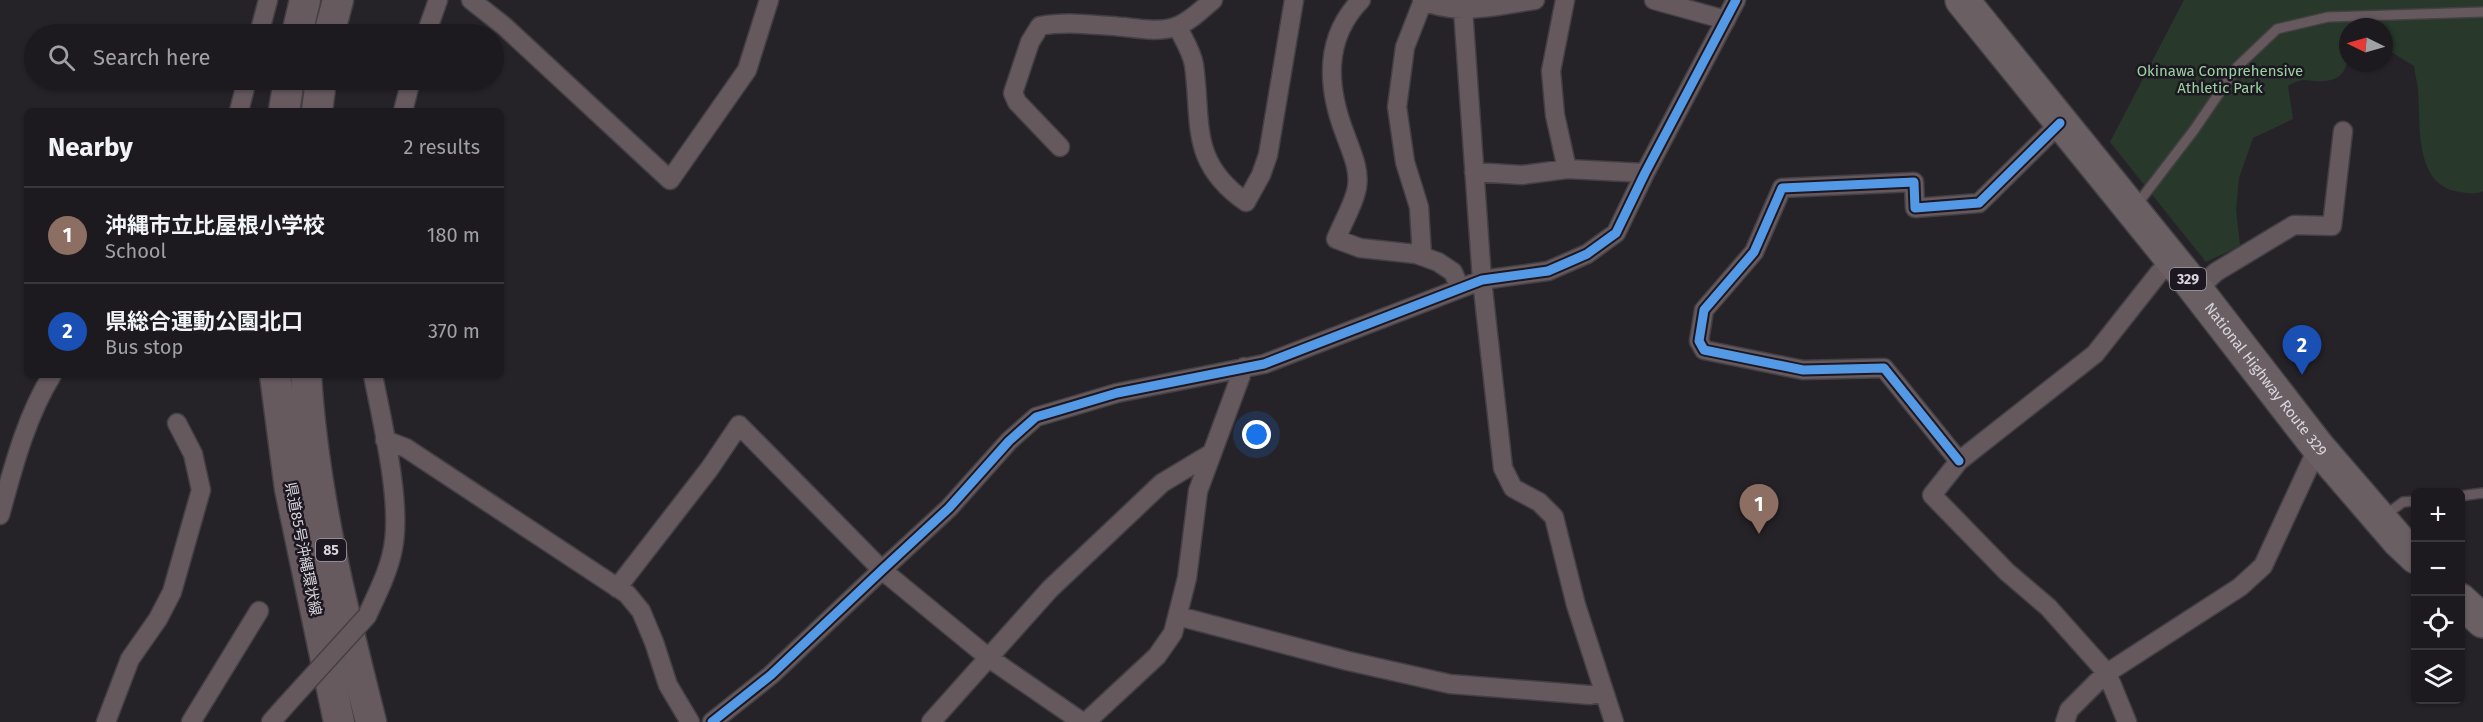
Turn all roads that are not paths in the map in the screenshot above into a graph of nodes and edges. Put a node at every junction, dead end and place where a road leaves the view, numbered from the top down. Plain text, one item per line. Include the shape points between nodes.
1 (268, 0) edge
2 (338, 0) edge
3 (438, 0) edge
4 (471, 0) edge
5 (769, 0) edge
6 (1213, 0) edge
7 (1294, 0) edge
8 (1360, 0) edge
9 (1422, 0) edge
10 (1535, 0) edge
11 (1565, 0) edge
12 (1654, 0) edge
13 (1736, 0) edge
14 (1962, 0) edge
15 (303, 2) edge
16 (1464, 4) edge
17 (2483, 12) edge
18 (1726, 20) junction
19 (262, 24) edge
20 (299, 24) edge
21 (323, 24) edge
22 (333, 24) edge
23 (430, 24) edge
24 (501, 24) edge
25 (504, 26) edge
26 (1177, 26) junction
27 (244, 90) edge
28 (287, 90) edge
29 (320, 90) edge
30 (408, 90) edge
31 (240, 108) edge
32 (284, 108) edge
33 (317, 108) edge
34 (404, 108) edge
35 (2060, 123) junction
36 (2343, 131) dead end
37 (1060, 147) dead end
38 (1567, 169) junction
39 (1474, 172) junction
40 (1645, 173) junction
41 (2132, 211) junction
42 (1422, 256) junction
43 (2172, 260) junction
44 (1482, 280) junction
45 (1460, 288) junction
46 (2196, 291) junction
47 (1244, 367) junction
48 (50, 378) edge
49 (275, 378) edge
50 (306, 378) edge
51 (374, 378) edge
52 (177, 423) dead end
53 (385, 440) junction
54 (2318, 447) junction
55 (1212, 453) junction
56 (1959, 461) junction
57 (2483, 493) edge
58 (2465, 495) edge
59 (2411, 501) edge
60 (0, 515) edge
61 (2380, 519) junction
62 (2411, 553) edge
63 (882, 570) junction
64 (616, 588) junction
65 (2465, 605) edge
66 (259, 611) dead end
67 (1178, 616) junction
68 (2483, 621) edge
69 (989, 658) junction
70 (2107, 673) junction
71 (1603, 692) junction
72 (106, 722) edge
73 (191, 722) edge
74 (271, 722) edge
75 (339, 722) edge
76 (370, 722) edge
77 (690, 722) edge
78 (712, 722) edge
79 (931, 722) edge
80 (1084, 722) edge
81 (1614, 722) edge
82 (2065, 722) edge
83 (2127, 722) edge

1 - 19 street
2 - 22 main road
3 - 23 street
4 - 24 street
5 - 25 street via 747,70 670,180
6 - 26 street
7 - 26 street via 1268,155 1246,202 1227,189 1205,155 1197,118 1194,62
8 - 42 street via 1340,30 1331,69 1332,96 1356,163 1357,188 1336,239 1360,248
9 - 16 street via 1440,7
9 - 42 street via 1406,47 1397,107 1405,162 1419,207
10 - 16 street
11 - 38 street via 1551,71 1555,115
12 - 18 street
13 - 18 street
14 - 35 highway, National Highway Route 329 / 329
15 - 20 main road
15 - 21 street
16 - 39 street
17 - 41 lane via 2328,17 2277,29 2237,67
18 - 40 street
26 - 37 street via 1161,30 1040,26 1030,42 1013,93
27 - 31 street
28 - 32 main road
29 - 33 main road
30 - 34 street
35 - 41 highway, National Highway Route 329 / 329
35 - 56 street via 1979,203 1915,208 1914,182 1782,188 1754,252 1704,310 1699,341 1704,350 1803,370 1884,368
36 - 46 street via 2332,226 2294,225 2216,272
38 - 39 street via 1522,176
38 - 40 street
39 - 44 street
40 - 44 street via 1616,233 1587,254 1548,271
41 - 43 highway, National Highway Route 329 / 329
42 - 45 street via 1453,272
43 - 46 highway, National Highway Route 329 / 329
43 - 56 street via 2095,354
44 - 45 street
44 - 71 street via 1503,468 1513,488 1539,502 1554,517
45 - 47 street via 1263,364
46 - 54 highway, National Highway Route 329 / 329
47 - 55 street
47 - 63 street via 1117,393 1036,417 949,508
48 - 60 street via 15,460
49 - 75 main road, 県道85号沖縄環状線 / 85 via 291,489
50 - 76 main road, 県道85号沖縄環状線 / 85 via 324,511
51 - 53 street
52 - 72 street via 193,454 201,490 199,502 172,592 130,659
53 - 64 street via 406,448
53 - 74 street, bridge via 395,508 393,547 382,583 368,616
54 - 61 highway, National Highway Route 329 / 329
54 - 70 street via 2263,566 2240,587
55 - 67 street via 1198,491
55 - 69 street via 1162,483 1050,589
56 - 70 street via 1932,495 2007,572 2048,607
57 - 58 lane
59 - 61 lane via 2403,502
61 - 62 highway, National Highway Route 329 / 329
63 - 64 street via 739,426
63 - 69 street
63 - 78 street via 771,675
64 - 77 street via 627,594 641,611 668,686
65 - 68 highway
66 - 73 street
67 - 71 street via 1450,684 1590,695
67 - 80 street via 1173,633 1157,656
69 - 79 street
69 - 80 street
70 - 82 street via 2069,710
70 - 83 street
71 - 81 street

